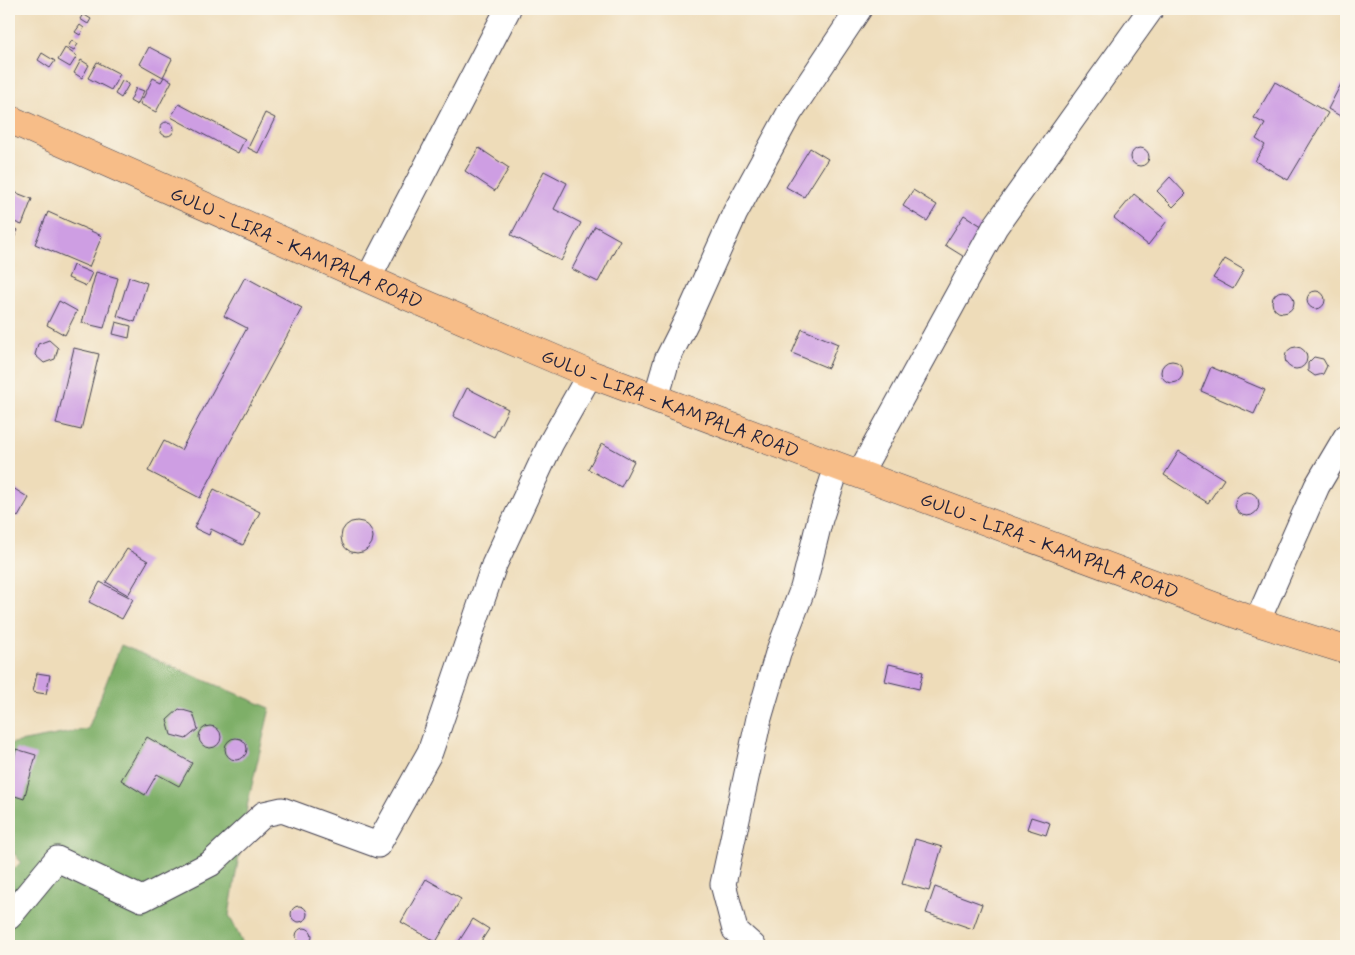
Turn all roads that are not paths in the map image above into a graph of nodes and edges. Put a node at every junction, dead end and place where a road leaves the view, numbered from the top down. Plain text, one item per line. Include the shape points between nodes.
1 (508, 9) edge
2 (859, 9) edge
3 (1150, 9) edge
4 (9, 119) edge
5 (368, 279) junction
6 (590, 374) junction
7 (656, 398) junction
8 (1346, 437) edge
9 (849, 470) junction
10 (1257, 622) junction
11 (1346, 650) edge
12 (9, 917) edge
13 (753, 946) edge

1 - 5 street
2 - 7 street via 790,112 736,213 667,360
3 - 9 street via 995,227
4 - 5 main road, GULU - LIRA - KAMPALA ROAD
5 - 6 main road, GULU - LIRA - KAMPALA ROAD
6 - 7 main road, GULU - LIRA - KAMPALA ROAD
6 - 12 street via 551,443 494,565 430,752 378,845 282,810 264,814 210,864 142,899 57,859
7 - 9 main road, GULU - LIRA - KAMPALA ROAD
8 - 10 street via 1317,486
9 - 10 main road, GULU - LIRA - KAMPALA ROAD
9 - 13 street via 820,519 803,588 778,653 759,718 724,884 735,930
10 - 11 main road, GULU - LIRA - KAMPALA ROAD

